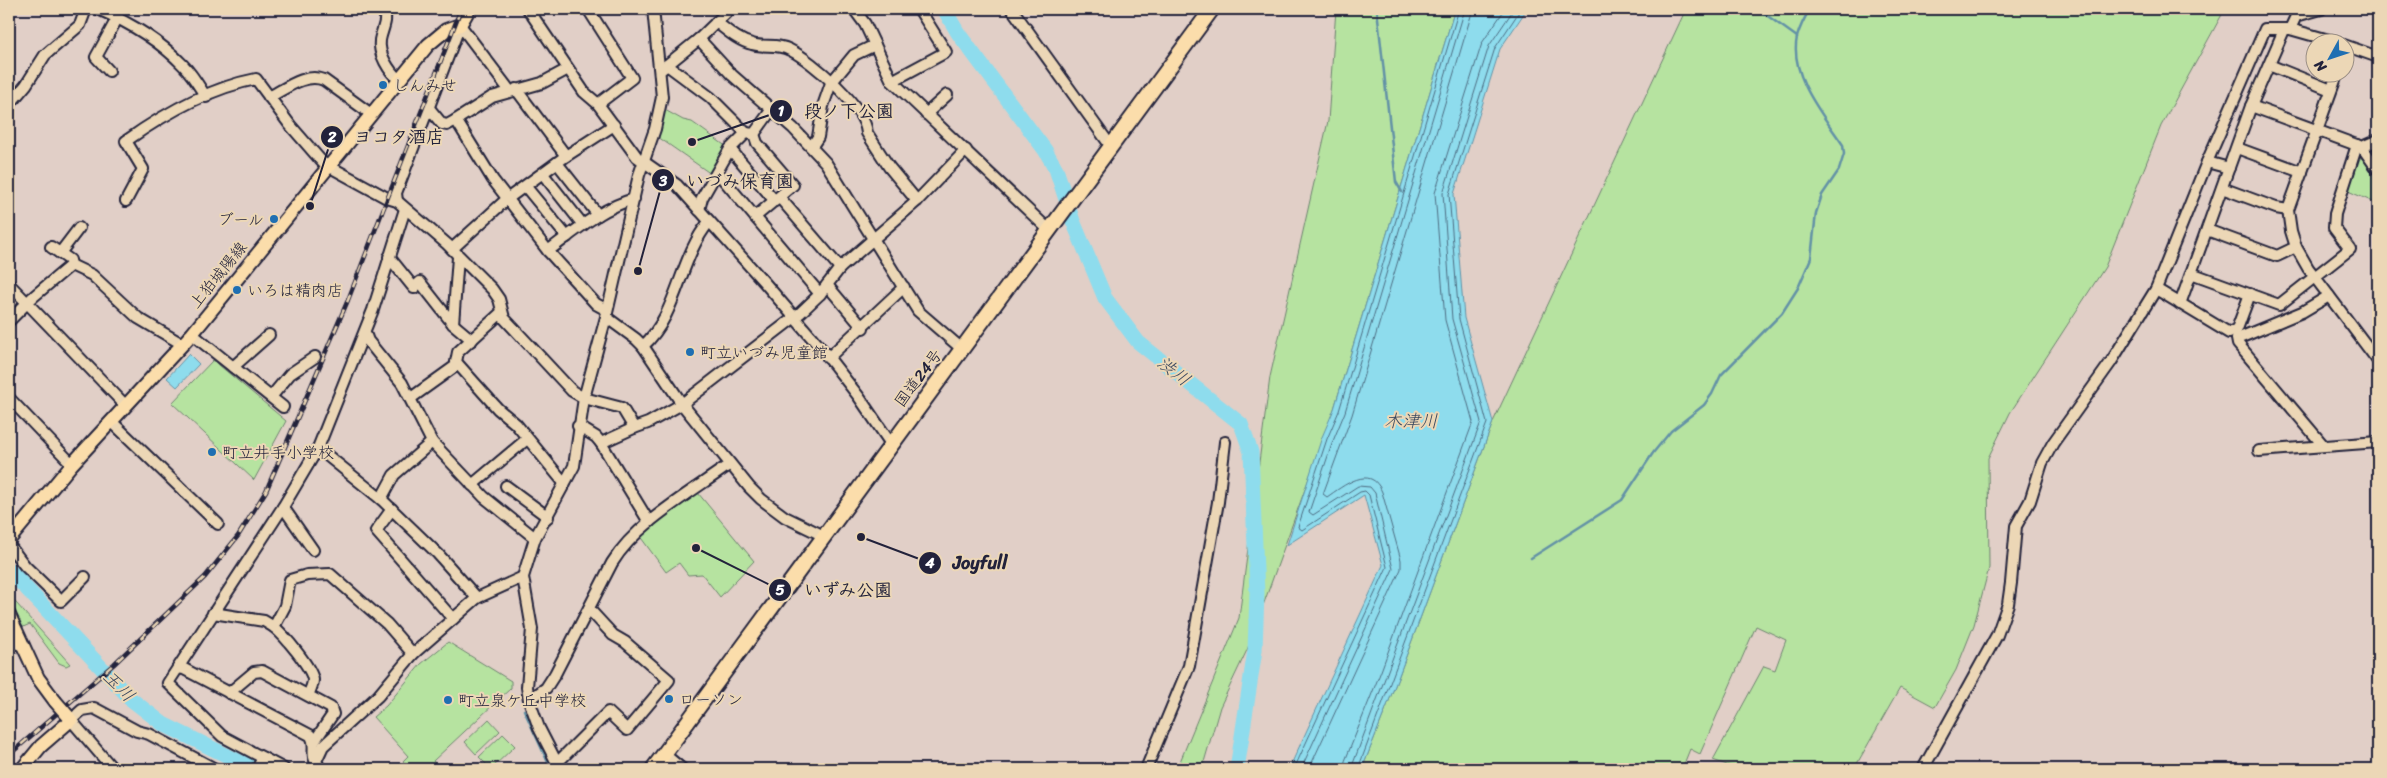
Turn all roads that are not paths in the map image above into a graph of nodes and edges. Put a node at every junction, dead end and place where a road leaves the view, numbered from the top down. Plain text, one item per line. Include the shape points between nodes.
1 (86, 9) edge
2 (98, 9) edge
3 (384, 9) edge
4 (469, 9) edge
5 (528, 9) edge
6 (588, 9) edge
7 (653, 9) edge
8 (730, 9) edge
9 (854, 9) edge
10 (919, 9) edge
11 (1012, 9) edge
12 (1212, 9) edge
13 (2320, 9) edge
14 (118, 17) junction
15 (716, 22) junction
16 (460, 25) junction
17 (2287, 29) junction
18 (2304, 34) edge
19 (699, 38) junction
20 (875, 45) junction
21 (2354, 50) edge
22 (2378, 57) edge
23 (2269, 65) junction
24 (663, 68) junction
25 (568, 69) junction
26 (109, 71) dead end
27 (399, 80) junction
28 (892, 81) junction
29 (2334, 82) edge
30 (831, 83) junction
31 (513, 90) junction
32 (2331, 90) junction
33 (947, 95) dead end
34 (206, 97) junction
35 (269, 97) junction
36 (598, 104) junction
37 (9, 106) edge
38 (2251, 106) junction
39 (428, 107) junction
40 (772, 109) junction
41 (371, 114) junction
42 (926, 114) junction
43 (456, 120) junction
44 (614, 125) junction
45 (2317, 130) junction
46 (750, 133) junction
47 (2378, 140) edge
48 (1110, 145) junction
49 (812, 146) junction
50 (2359, 146) junction
51 (2236, 148) junction
52 (730, 149) junction
53 (966, 150) junction
54 (566, 156) junction
55 (644, 161) junction
56 (2207, 162) junction
57 (557, 163) junction
58 (328, 166) junction
59 (2229, 168) junction
60 (2378, 170) edge
61 (2302, 172) junction
62 (718, 173) junction
63 (543, 174) junction
64 (526, 187) junction
65 (2222, 188) junction
66 (507, 199) junction
67 (634, 199) junction
68 (777, 199) junction
69 (126, 200) dead end
70 (397, 200) junction
71 (916, 201) junction
72 (405, 208) junction
73 (699, 210) junction
74 (2288, 210) junction
75 (598, 215) junction
76 (755, 217) junction
77 (709, 222) junction
78 (583, 225) junction
79 (79, 228) dead end
80 (1049, 230) junction
81 (2207, 230) junction
82 (566, 237) junction
83 (873, 238) junction
84 (51, 247) dead end
85 (2296, 247) junction
86 (548, 251) junction
87 (60, 253) junction
88 (455, 253) junction
89 (389, 257) junction
90 (72, 265) junction
91 (840, 268) junction
92 (2191, 273) junction
93 (2316, 278) junction
94 (9, 284) edge
95 (827, 285) junction
96 (904, 287) junction
97 (2156, 289) junction
98 (820, 294) junction
99 (2250, 294) junction
100 (2329, 296) junction
101 (27, 303) junction
102 (2180, 304) junction
103 (502, 312) junction
104 (607, 314) junction
105 (794, 317) junction
106 (9, 321) edge
107 (453, 324) junction
108 (862, 328) junction
109 (365, 333) junction
110 (192, 334) junction
111 (269, 335) dead end
112 (2233, 336) junction
113 (472, 340) junction
114 (182, 344) junction
115 (643, 346) junction
116 (962, 349) junction
117 (315, 357) dead end
118 (828, 358) junction
119 (2378, 361) edge
120 (457, 365) junction
121 (233, 367) junction
122 (271, 397) junction
123 (9, 398) edge
124 (411, 398) junction
125 (584, 398) junction
126 (682, 404) junction
127 (125, 405) junction
128 (283, 407) dead end
129 (110, 421) junction
130 (578, 426) junction
131 (634, 428) junction
132 (527, 439) junction
133 (432, 442) junction
134 (1225, 442) dead end
135 (2378, 442) edge
136 (601, 443) junction
137 (891, 444) junction
138 (2323, 445) junction
139 (318, 448) junction
140 (2259, 451) dead end
141 (72, 464) junction
142 (730, 464) junction
143 (565, 484) junction
144 (472, 485) junction
145 (506, 486) dead end
146 (381, 499) junction
147 (283, 507) junction
148 (392, 509) junction
149 (548, 517) junction
150 (650, 522) junction
151 (218, 524) dead end
152 (824, 536) junction
153 (535, 538) junction
154 (9, 540) edge
155 (9, 545) edge
156 (313, 550) dead end
157 (85, 577) dead end
158 (523, 577) junction
159 (477, 598) junction
160 (589, 609) junction
161 (213, 613) junction
162 (9, 615) edge
163 (453, 619) junction
164 (274, 627) junction
165 (9, 640) edge
166 (24, 646) junction
167 (413, 654) junction
168 (178, 668) junction
169 (230, 693) junction
170 (308, 695) junction
171 (529, 700) junction
172 (70, 718) junction
173 (314, 742) junction
174 (664, 754) junction
175 (263, 758) junction
176 (318, 765) edge
177 (559, 766) edge
178 (22, 769) edge
179 (114, 769) edge
180 (215, 769) edge
181 (257, 769) edge
182 (284, 769) edge
183 (653, 769) edge
184 (682, 769) edge
185 (1146, 769) edge
186 (1923, 769) edge

1 - 37 street via 80,25 45,55
2 - 14 street
3 - 27 street via 387,17 381,48 391,73
4 - 16 main road
5 - 25 street
6 - 36 street via 632,78
7 - 24 street
8 - 15 street
9 - 20 street
10 - 28 street via 946,52
11 - 48 street
12 - 48 highway, 国道24号
13 - 17 street via 2296,16
14 - 26 street via 96,57
14 - 34 street via 183,64
15 - 19 street
15 - 30 street via 753,45 772,44 790,50
16 - 27 main road, 上狛城陽線 via 446,30 428,44
16 - 31 street
16 - 39 street
17 - 18 street
17 - 23 street
17 - 56 street via 2265,29
19 - 24 street
19 - 40 street via 732,75
20 - 28 street
20 - 30 street via 854,55
21 - 22 street
23 - 32 street
23 - 38 street
24 - 46 street via 710,97
24 - 55 street via 662,97
25 - 31 street via 542,83
25 - 36 street via 591,100
27 - 41 main road, 上狛城陽線
28 - 42 street
29 - 32 street
30 - 49 street via 818,138
30 - 71 street via 854,107 889,167
31 - 43 street via 485,101
31 - 54 street
32 - 45 street
33 - 42 street
34 - 35 street via 236,83 256,79
34 - 69 street via 174,111 126,141 142,169
35 - 41 street via 304,79 316,77
35 - 58 street
36 - 44 street
38 - 45 street
38 - 51 street
39 - 43 street via 442,124 448,125
39 - 70 street via 396,193
40 - 46 street
40 - 49 street
41 - 58 main road, 上狛城陽線
42 - 53 street
43 - 66 street
44 - 54 street
44 - 55 street
45 - 50 street
45 - 61 street
46 - 52 street
46 - 68 street via 793,185
47 - 50 street
48 - 80 highway, 国道24号
49 - 83 street
50 - 60 street
50 - 93 street via 2335,214 2334,228 2350,249
51 - 59 street
51 - 61 street
52 - 62 street
52 - 68 street
53 - 71 street
53 - 80 street
54 - 57 street
55 - 67 street
55 - 73 street via 678,186
56 - 59 street
56 - 97 street
57 - 63 street
57 - 75 street
58 - 70 street via 378,194
58 - 110 main road, 上狛城陽線
59 - 65 street
61 - 74 street
62 - 73 street via 702,198
62 - 76 street
63 - 64 street
63 - 78 street
64 - 66 street
64 - 82 street
65 - 74 street
65 - 81 street
66 - 86 street
66 - 88 street
67 - 75 street
67 - 104 street
68 - 76 street
68 - 91 street
70 - 72 street
71 - 83 street
72 - 88 street
72 - 89 street
73 - 77 street
74 - 85 street
75 - 78 street
76 - 98 street
77 - 105 street
77 - 115 street via 684,267 666,313
78 - 82 street
79 - 87 street
80 - 116 highway, 国道24号
81 - 85 street via 2276,256
81 - 92 street
82 - 86 street
83 - 91 street
83 - 96 street
84 - 87 street
85 - 93 street
86 - 104 street
87 - 90 street
88 - 103 street via 492,289
88 - 107 street
89 - 107 street via 414,288 420,282
89 - 109 street
90 - 101 street
90 - 114 street via 92,275 138,318
91 - 95 street
92 - 99 street
92 - 102 street
93 - 99 street via 2279,305
93 - 100 street
94 - 101 street
95 - 98 street
95 - 108 street
96 - 108 street
96 - 116 street via 918,311
97 - 102 street
97 - 186 street via 2042,463 2030,501 2016,526 2009,597 1997,635
98 - 105 street
99 - 112 street
100 - 112 street via 2302,312
100 - 119 street
101 - 106 street
101 - 127 street
102 - 112 street
103 - 113 street
103 - 125 street via 551,370
104 - 115 street
104 - 125 street
105 - 118 street
105 - 126 street
107 - 113 street
108 - 118 street
109 - 124 street
109 - 139 street
110 - 114 main road, 上狛城陽線
110 - 121 street
111 - 121 street
112 - 138 street
113 - 120 street via 456,355
114 - 127 main road, 上狛城陽線
115 - 126 street
116 - 137 highway, 国道24号
117 - 122 street via 290,374
118 - 137 street
120 - 124 street
120 - 132 street
121 - 122 street
122 - 128 street
123 - 141 street
124 - 133 street
125 - 130 street
125 - 131 street via 622,408
126 - 131 street
126 - 142 street
127 - 129 main road, 上狛城陽線
129 - 141 main road, 上狛城陽線
129 - 151 street
130 - 136 street
130 - 143 street via 574,466
131 - 136 street
132 - 143 street
132 - 144 street
133 - 144 street
133 - 146 street via 394,475
134 - 185 street via 1217,512 1189,666
135 - 138 street
136 - 150 street
137 - 152 highway, 国道24号
138 - 140 street
139 - 146 street
139 - 147 street
141 - 154 main road, 上狛城陽線
142 - 150 street
142 - 152 street via 761,500 785,517
143 - 149 street
144 - 153 street
145 - 149 street
146 - 148 street
147 - 156 street
147 - 161 street
148 - 159 street
148 - 163 street via 376,531
149 - 153 street
150 - 160 street via 616,555
152 - 174 highway, 国道24号
153 - 158 street
155 - 157 street via 25,566 61,601
158 - 159 street
158 - 171 street via 532,629 527,686
159 - 163 street
160 - 171 street via 546,688
160 - 177 street via 613,635 669,680 626,730 608,712
161 - 164 street via 264,621
161 - 168 street
162 - 166 main road
163 - 167 street
164 - 167 street via 285,606 290,580 330,574 387,624
164 - 170 street via 292,645 312,676
165 - 166 street
166 - 172 main road, bridge via 38,678
167 - 176 street via 378,696 323,746
168 - 169 street
168 - 175 street via 168,684 222,736
169 - 170 street via 258,670
169 - 173 street via 310,735
170 - 173 street via 333,712 330,722
171 - 177 street
172 - 178 main road
172 - 179 street
172 - 180 street via 82,710 94,708
173 - 176 street via 313,756
174 - 183 highway, 国道24号
174 - 184 street
175 - 181 street
175 - 182 street

